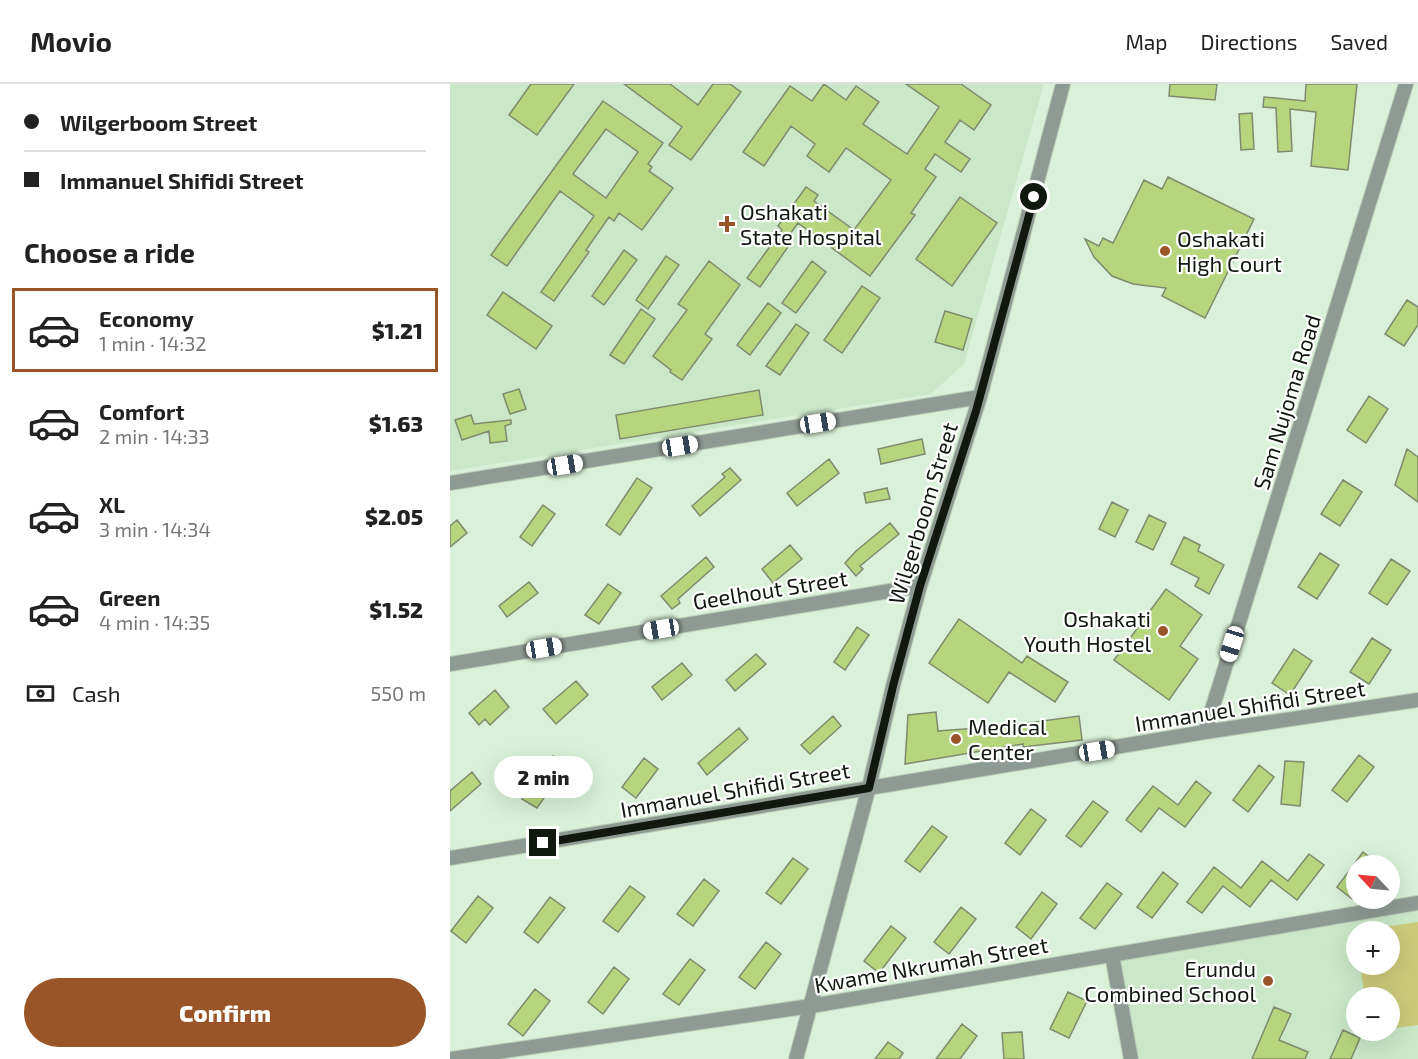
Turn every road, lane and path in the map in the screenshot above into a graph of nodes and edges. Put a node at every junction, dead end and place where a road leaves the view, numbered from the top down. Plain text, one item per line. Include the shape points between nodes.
1 (1063, 84) edge
2 (1406, 84) edge
3 (980, 397) junction
4 (450, 483) edge
5 (920, 586) junction
6 (450, 664) edge
7 (1418, 700) edge
8 (1205, 732) junction
9 (869, 788) junction
10 (450, 858) edge
11 (1418, 903) edge
12 (1112, 955) junction
13 (811, 1006) junction
14 (450, 1059) edge
15 (796, 1059) edge
16 (1131, 1059) edge

1 - 3 street, Wilgerboom Street
2 - 8 street, Sam Nujoma Road
3 - 4 street
3 - 5 street, Wilgerboom Street
5 - 6 street, Geelhout Street
5 - 9 street, Wilgerboom Street
7 - 8 street, Immanuel Shifidi Street
8 - 9 street, Immanuel Shifidi Street
9 - 10 street, Immanuel Shifidi Street
9 - 13 street, Wilgerboom Street
11 - 12 street, Kwame Nkrumah Street
12 - 13 street, Kwame Nkrumah Street
12 - 16 street
13 - 14 street, Kwame Nkrumah Street
13 - 15 street, Wilgerboom Street

